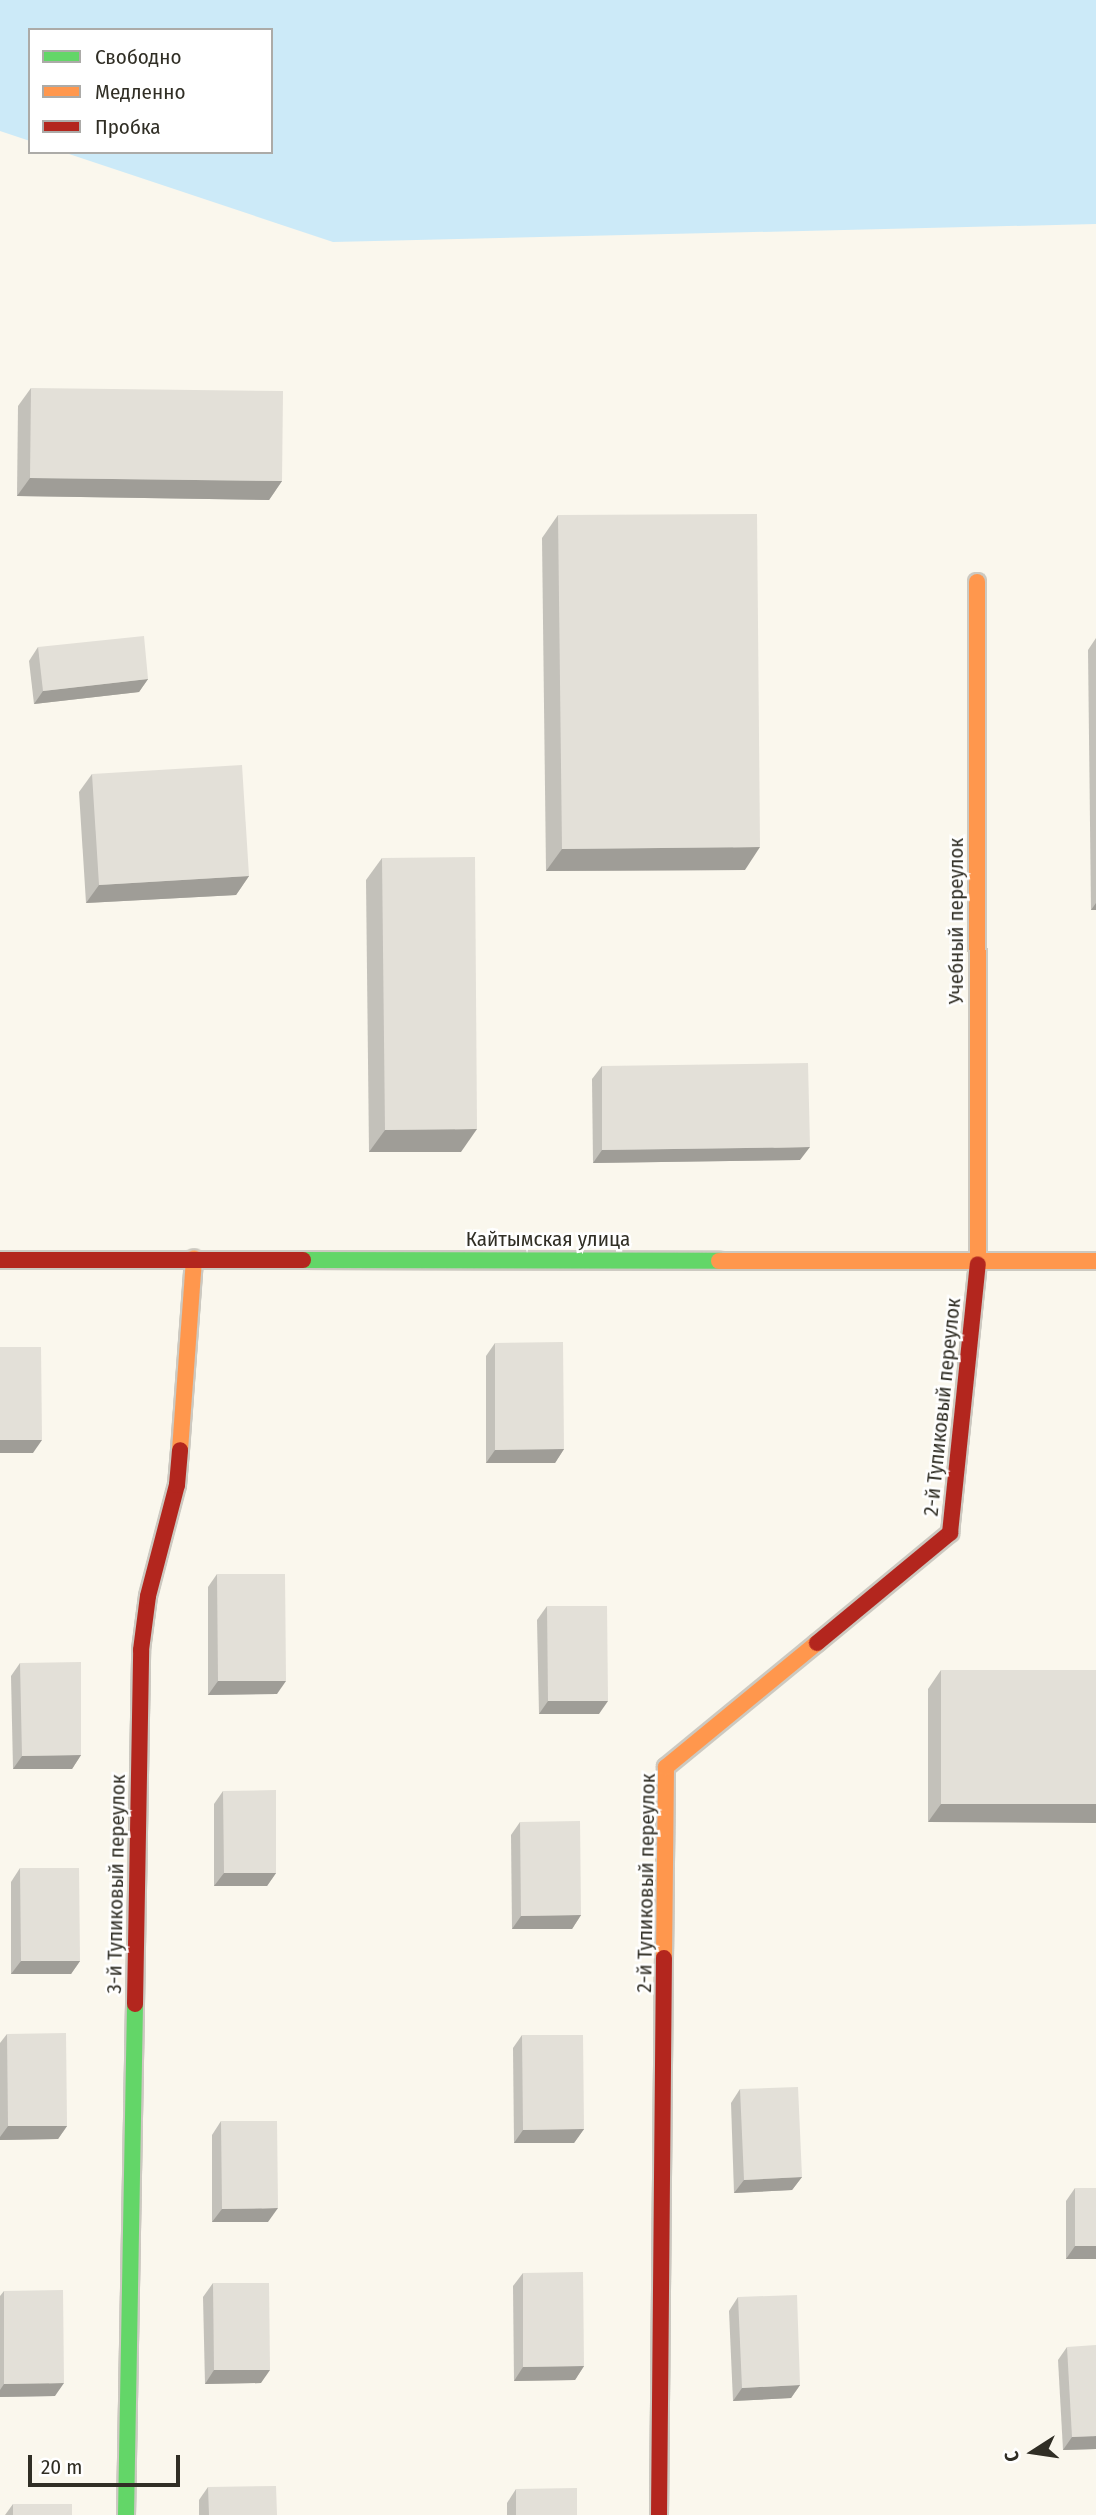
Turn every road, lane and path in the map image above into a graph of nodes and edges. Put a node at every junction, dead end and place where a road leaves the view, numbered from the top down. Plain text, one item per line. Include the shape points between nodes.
1 (977, 582) dead end
2 (194, 1259) junction
3 (0, 1260) edge
4 (978, 1261) junction
5 (1096, 1261) edge
6 (126, 2515) edge
7 (659, 2515) edge

1 - 4 street, Учебный переулок
2 - 3 street, Кайтымская улица
2 - 4 street, Кайтымская улица
2 - 6 street, 3-й Тупиковый переулок via 177,1485 148,1596 141,1650
4 - 5 street, Кайтымская улица
4 - 7 street, 2-й Тупиковый переулок via 950,1532 666,1767

